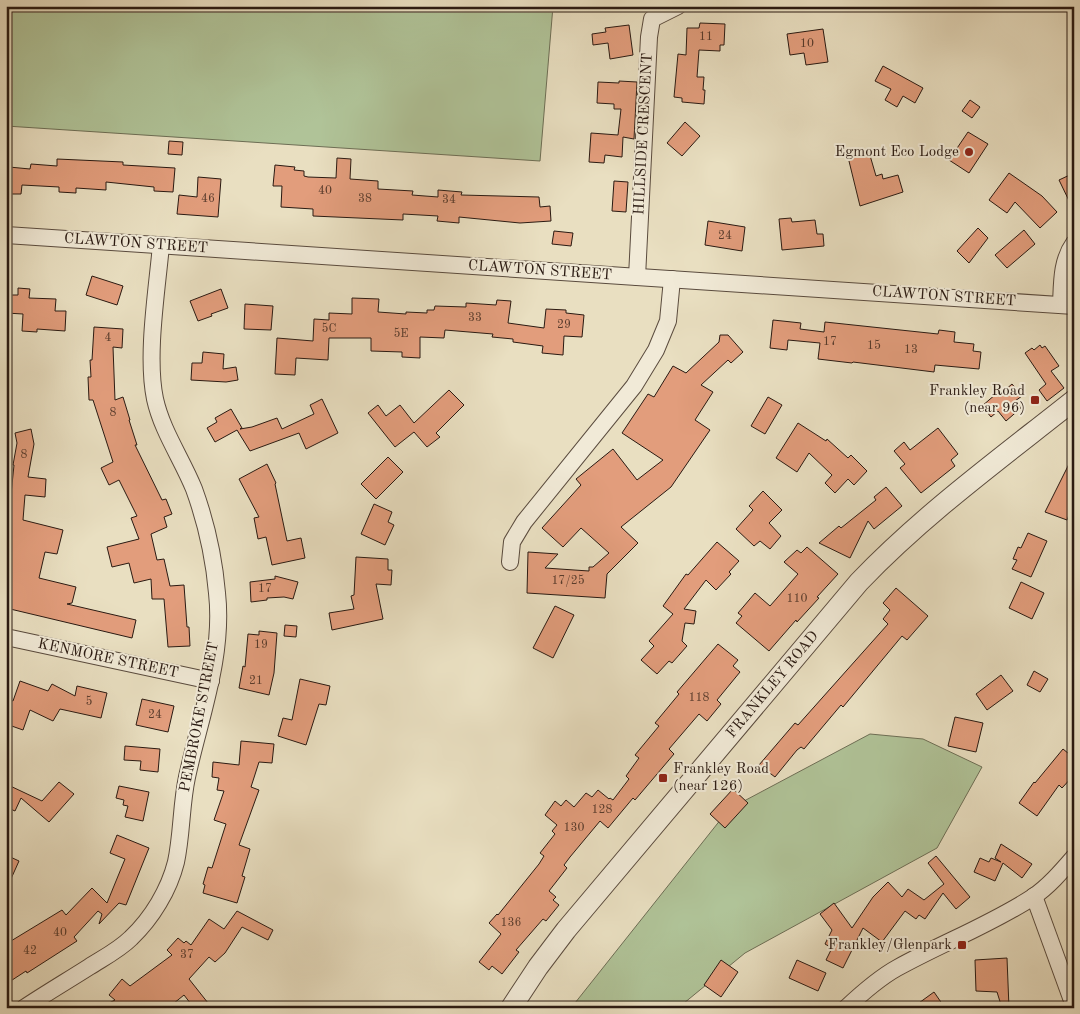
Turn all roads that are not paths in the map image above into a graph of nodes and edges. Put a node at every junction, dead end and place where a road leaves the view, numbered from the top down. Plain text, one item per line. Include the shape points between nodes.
1 (678, 6) edge
2 (6, 235) edge
3 (1074, 243) edge
4 (161, 246) junction
5 (637, 277) junction
6 (672, 278) junction
7 (1067, 306) edge
8 (1074, 400) edge
9 (510, 562) dead end
10 (6, 637) edge
11 (211, 681) junction
12 (1074, 858) edge
13 (1034, 896) junction
14 (1074, 1006) edge
15 (24, 1008) edge
16 (511, 1008) edge
17 (846, 1008) edge

1 - 5 street, HILLSIDE CRESCENT via 652,19 649,37
2 - 4 street, CLAWTON STREET
3 - 7 street via 1063,266
4 - 5 street, CLAWTON STREET
4 - 11 street, PEMBROKE STREET via 152,344 155,397 160,416 203,515 211,551 218,613
5 - 6 street, CLAWTON STREET
6 - 7 street, CLAWTON STREET
6 - 9 street via 668,321 656,350 634,386 524,522 512,542
8 - 16 street, FRANKLEY ROAD via 923,521 859,582 566,930
10 - 11 street, KENMORE STREET
11 - 15 street, PEMBROKE STREET via 186,781 176,862 160,902 130,939
12 - 13 street
13 - 14 street
13 - 17 street via 896,969

